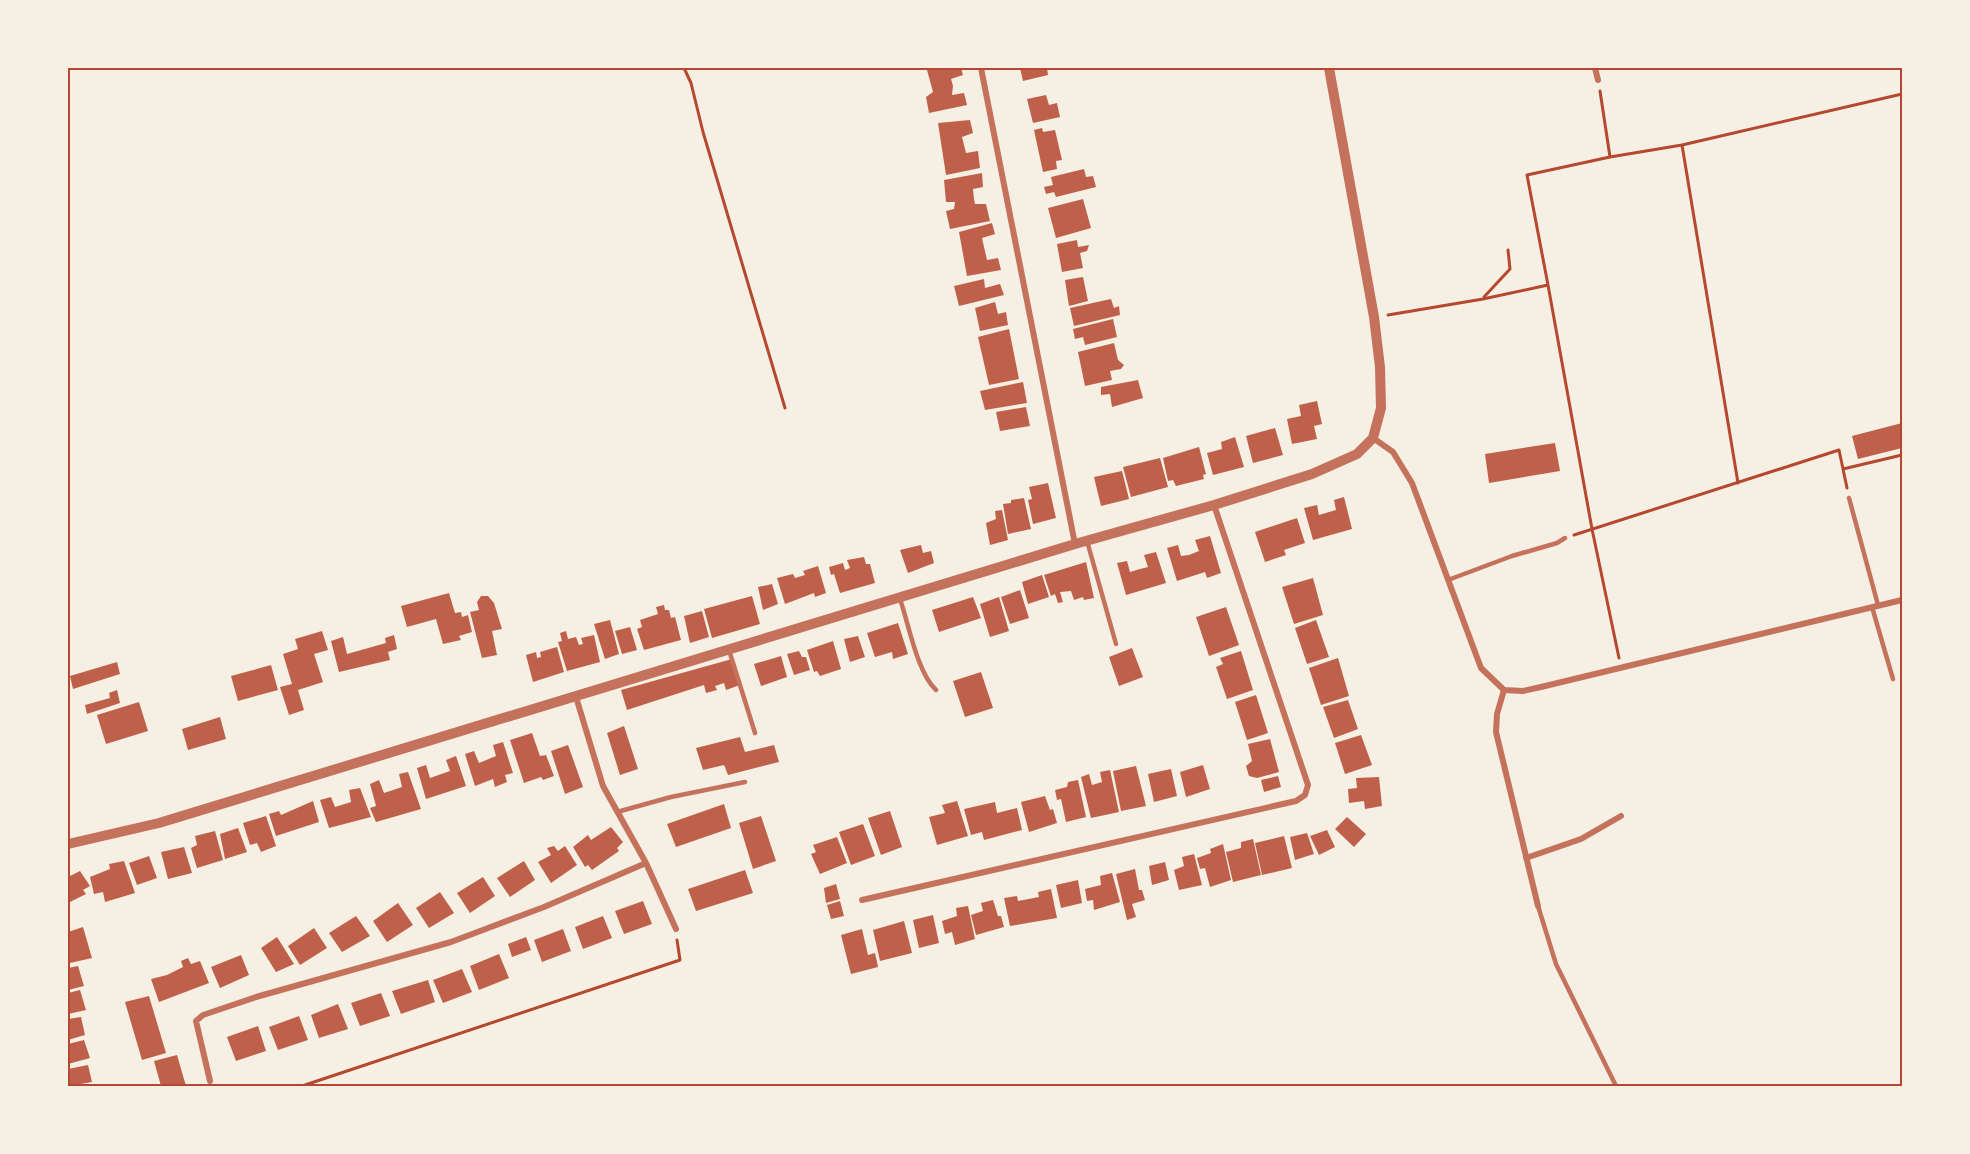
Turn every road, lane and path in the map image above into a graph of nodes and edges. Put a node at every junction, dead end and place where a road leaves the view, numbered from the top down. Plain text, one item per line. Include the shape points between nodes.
1 (73, 68) edge
2 (684, 68) edge
3 (981, 68) edge
4 (1329, 68) edge
5 (1595, 68) edge
6 (68, 69) edge
7 (1598, 80) joint
8 (1902, 94) edge
9 (1682, 146) junction
10 (1610, 157) junction
11 (1508, 250) dead end
12 (1548, 285) junction
13 (1483, 299) junction
14 (1374, 317) junction
15 (785, 408) dead end
16 (1373, 438) junction
17 (1902, 455) edge
18 (1843, 470) junction
19 (1738, 483) junction
20 (1849, 498) joint
21 (1214, 505) junction
22 (1592, 529) junction
23 (1565, 538) joint
24 (1087, 541) junction
25 (1075, 544) junction
26 (1448, 580) junction
27 (900, 597) junction
28 (1902, 600) edge
29 (1875, 606) junction
30 (1116, 644) dead end
31 (729, 650) junction
32 (1621, 666) junction
33 (1893, 679) dead end
34 (936, 690) dead end
35 (1504, 690) junction
36 (576, 697) junction
37 (754, 733) dead end
38 (745, 782) dead end
39 (617, 812) junction
40 (1621, 816) dead end
41 (68, 844) edge
42 (1526, 858) junction
43 (646, 863) junction
44 (861, 900) dead end
45 (1538, 906) joint
46 (676, 930) joint
47 (210, 1081) dead end
48 (302, 1086) edge
49 (1616, 1086) edge

1 - 6 path
2 - 15 path
3 - 25 street
4 - 14 street
5 - 7 street
7 - 10 path
8 - 9 path
9 - 10 path
9 - 19 path
10 - 12 path via 1527,175
11 - 13 path via 1510,269
12 - 13 path
12 - 22 path
13 - 14 path
14 - 16 street via 1381,408
16 - 21 street via 1357,454 1337,464
16 - 26 street via 1393,452 1412,483
17 - 18 path
18 - 19 path via 1839,450
18 - 20 path
19 - 22 path
20 - 29 lane
21 - 24 street
21 - 44 street via 1308,785 1305,795 1284,804
22 - 23 path
22 - 32 path
23 - 26 lane
24 - 25 street
24 - 30 lane
25 - 27 street
26 - 35 street via 1481,668
27 - 31 street
27 - 34 lane via 921,668
28 - 29 street
29 - 32 street
29 - 33 lane
31 - 36 street
31 - 37 lane
32 - 35 street via 1523,690
35 - 42 street via 1496,732
36 - 39 street via 603,786
36 - 41 street via 159,823
38 - 39 lane
39 - 43 street
40 - 42 street via 1581,839
42 - 45 street
43 - 46 street
43 - 47 street via 544,908 451,942 202,1015 195,1021
45 - 49 lane via 1556,964
46 - 48 path via 680,960

